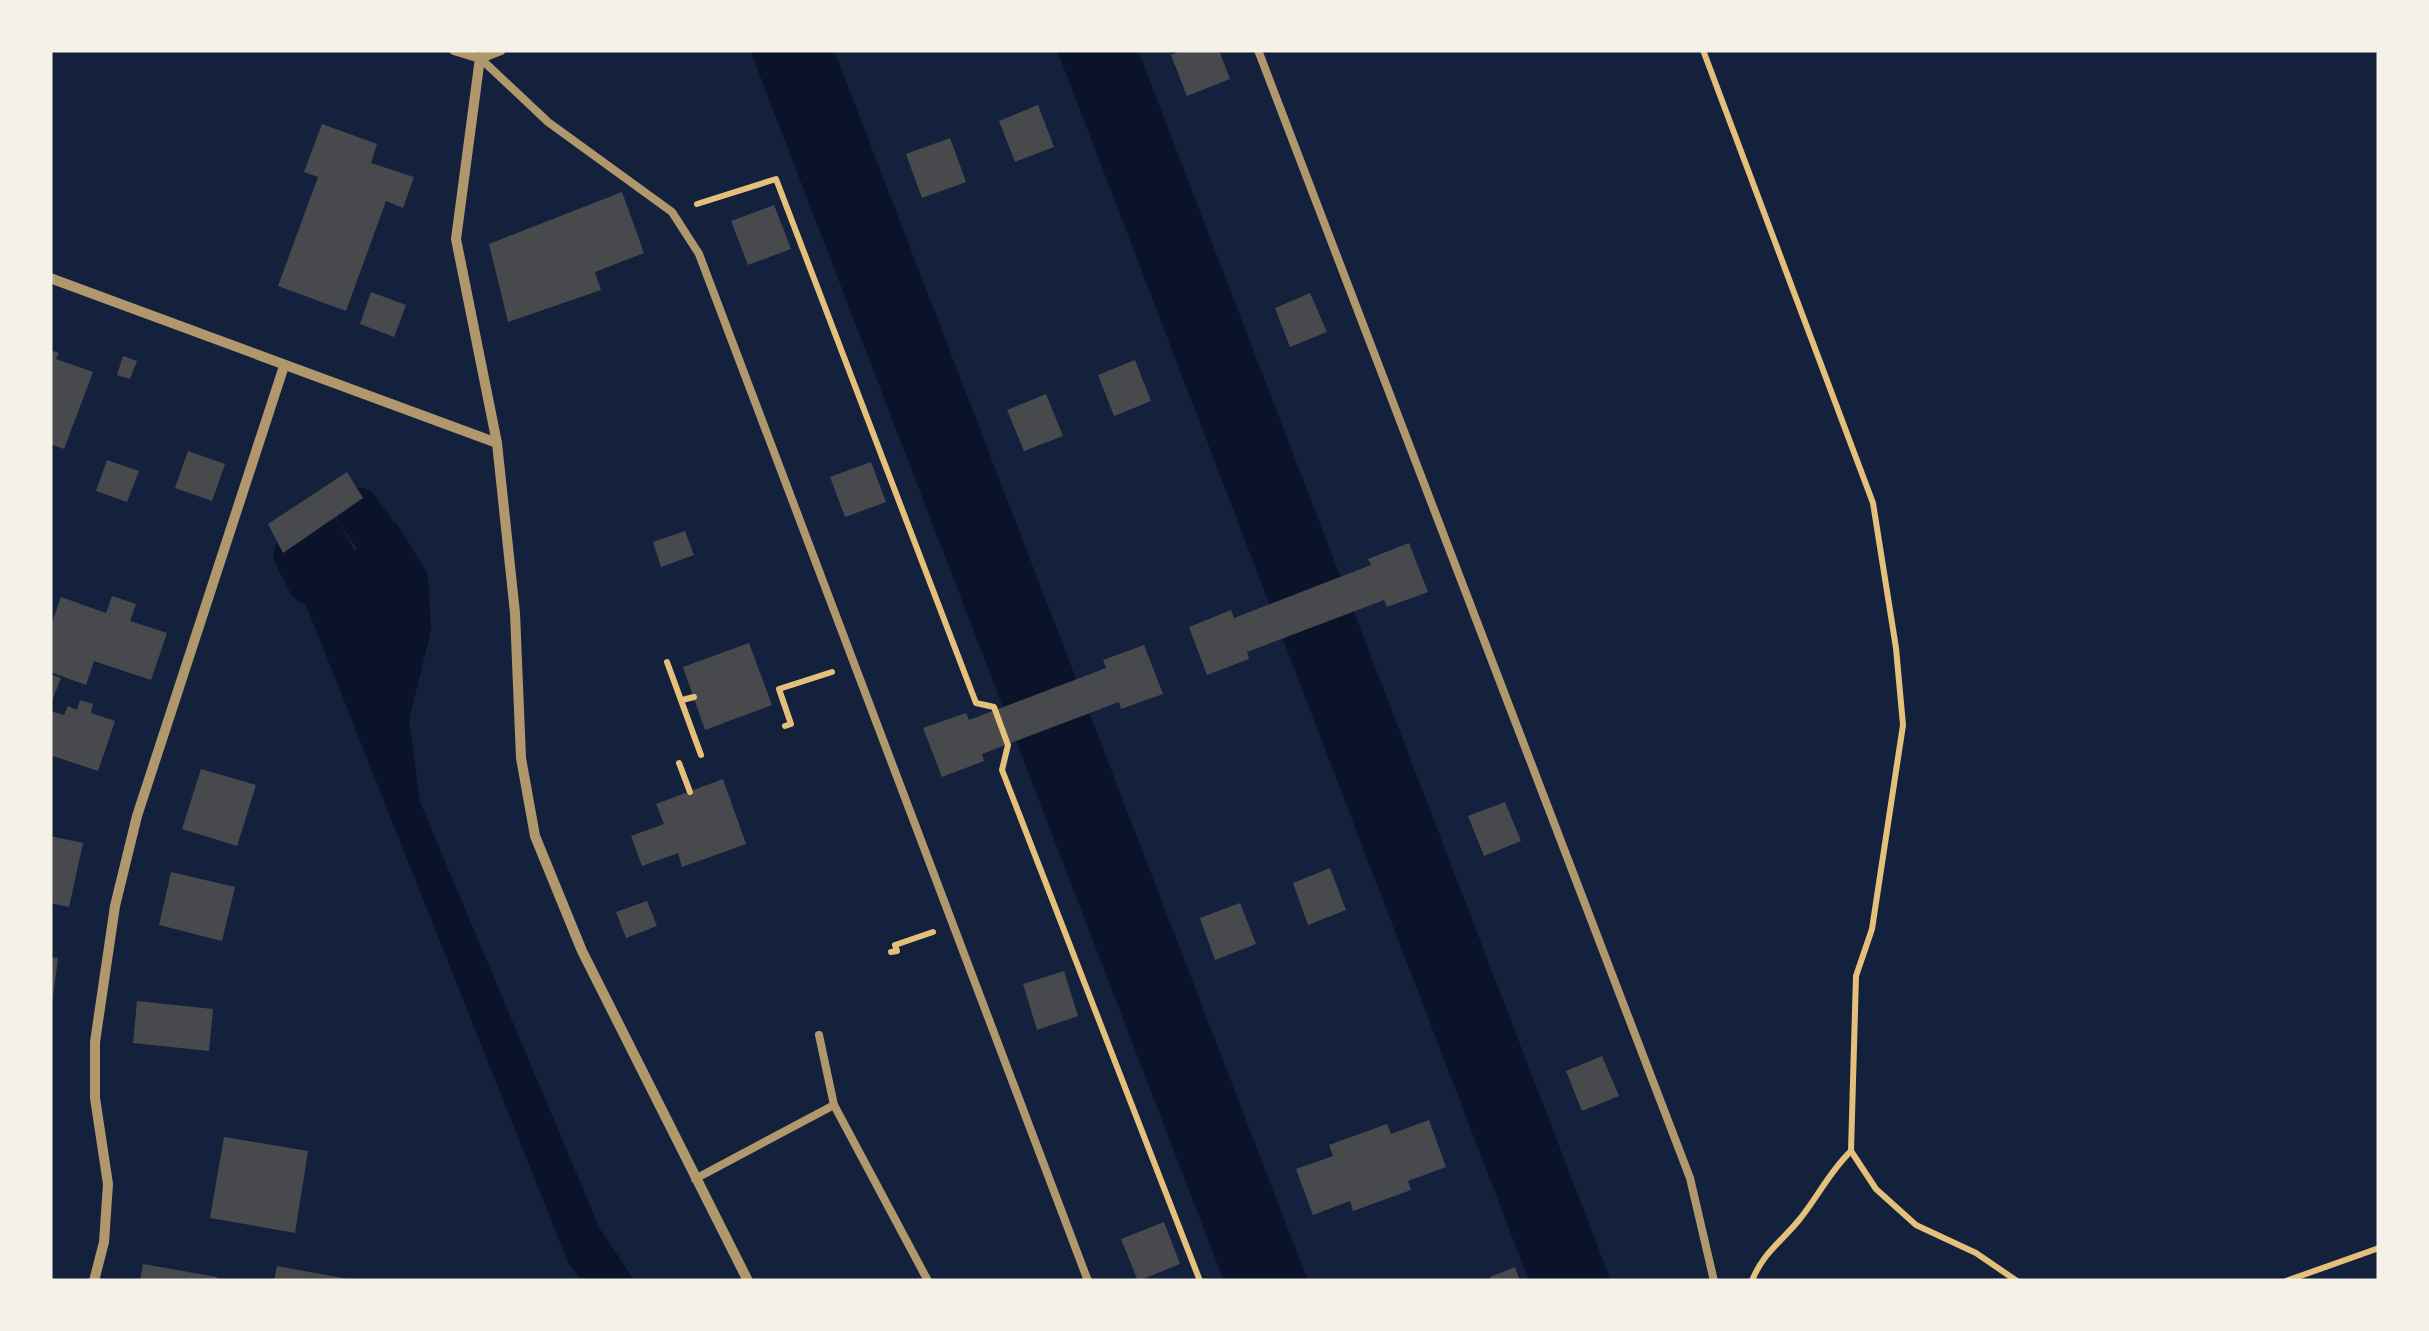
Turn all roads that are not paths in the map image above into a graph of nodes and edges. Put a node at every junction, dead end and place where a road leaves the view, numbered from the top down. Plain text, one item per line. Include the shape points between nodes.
1 (454, 50) edge
2 (501, 50) edge
3 (1258, 50) edge
4 (480, 58) junction
5 (50, 278) edge
6 (284, 366) junction
7 (497, 443) junction
8 (820, 1035) dead end
9 (834, 1105) junction
10 (695, 1178) junction
11 (94, 1281) edge
12 (748, 1281) edge
13 (928, 1281) edge
14 (1088, 1281) edge
15 (1714, 1281) edge

1 - 4 street
2 - 4 street
3 - 15 lane via 1690,1178
4 - 7 street via 456,239
4 - 14 lane via 548,122 672,212 698,254
5 - 6 street
6 - 7 street
6 - 11 street via 137,816 115,906 95,1042 95,1098 108,1184
7 - 10 street via 516,613 521,758 535,836 582,950
8 - 9 lane
9 - 10 lane
9 - 13 lane
10 - 12 street

